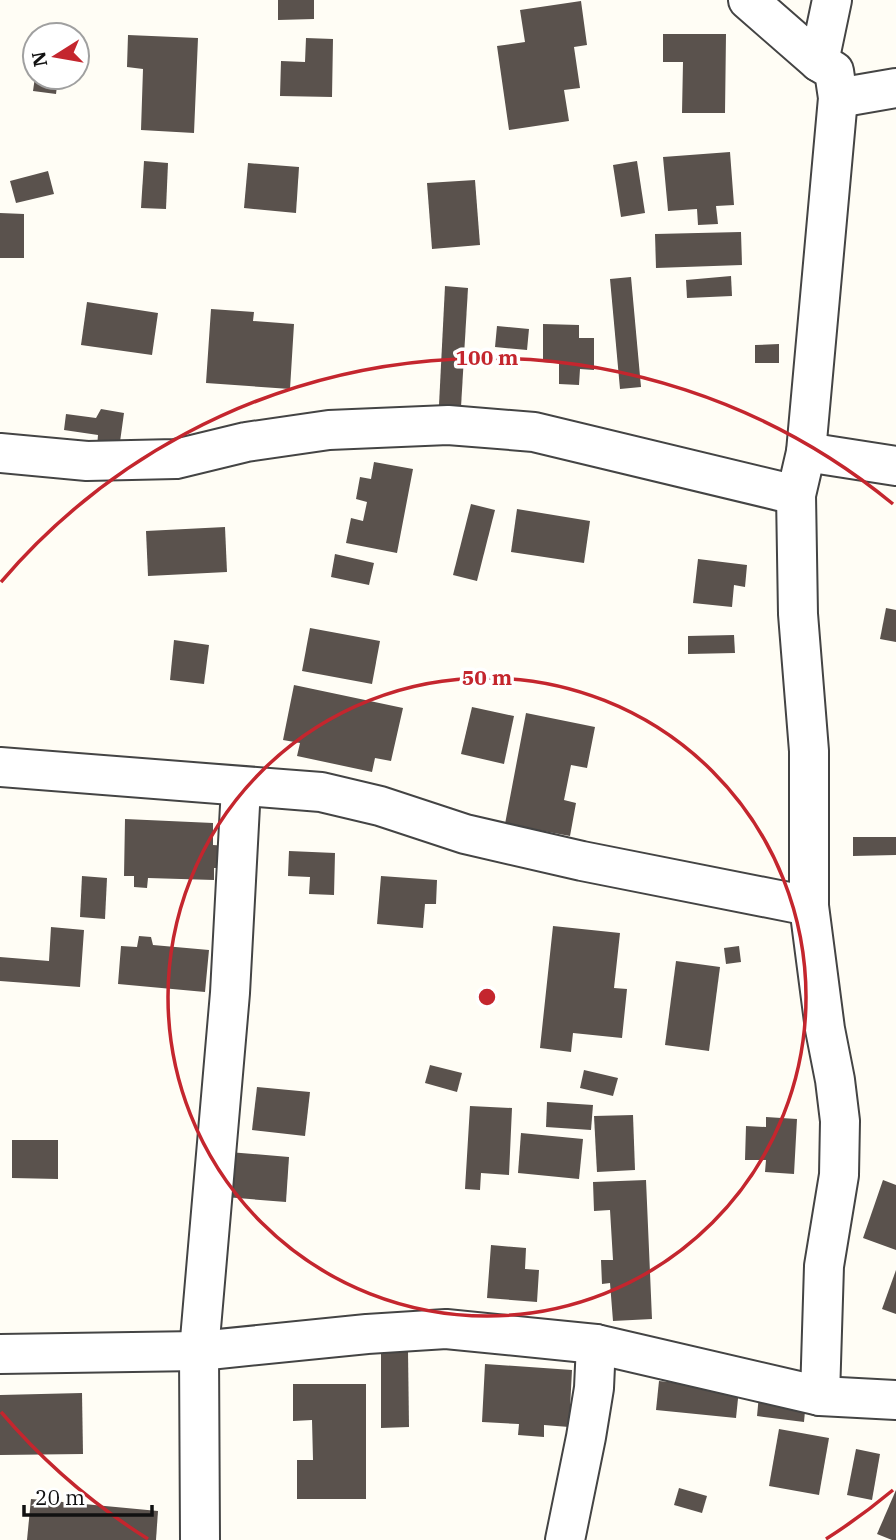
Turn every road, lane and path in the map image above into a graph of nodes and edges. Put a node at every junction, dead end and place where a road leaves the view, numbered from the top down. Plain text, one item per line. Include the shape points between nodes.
1 (748, 0) edge
2 (832, 0) edge
3 (819, 62) junction
4 (896, 88) edge
5 (838, 98) junction
6 (806, 452) junction
7 (0, 453) edge
8 (896, 466) edge
9 (796, 495) junction
10 (0, 767) edge
11 (241, 786) junction
12 (808, 906) junction
13 (596, 1343) junction
14 (199, 1350) junction
15 (0, 1354) edge
16 (820, 1396) junction
17 (896, 1401) edge
18 (200, 1540) edge
19 (565, 1540) edge

1 - 3 street
2 - 3 street
3 - 5 street via 834,71
4 - 5 street
5 - 6 street
6 - 8 street
6 - 9 street
7 - 9 street via 87,461 176,459 246,442 329,430 448,425 534,432
9 - 12 street via 798,614 808,751
10 - 11 street
11 - 12 street via 321,792 465,834
11 - 14 street via 230,993
12 - 16 street via 839,1121 839,1175 824,1266
13 - 14 street via 446,1329
13 - 16 street
13 - 19 street via 594,1388
14 - 15 street
14 - 18 street
16 - 17 street

